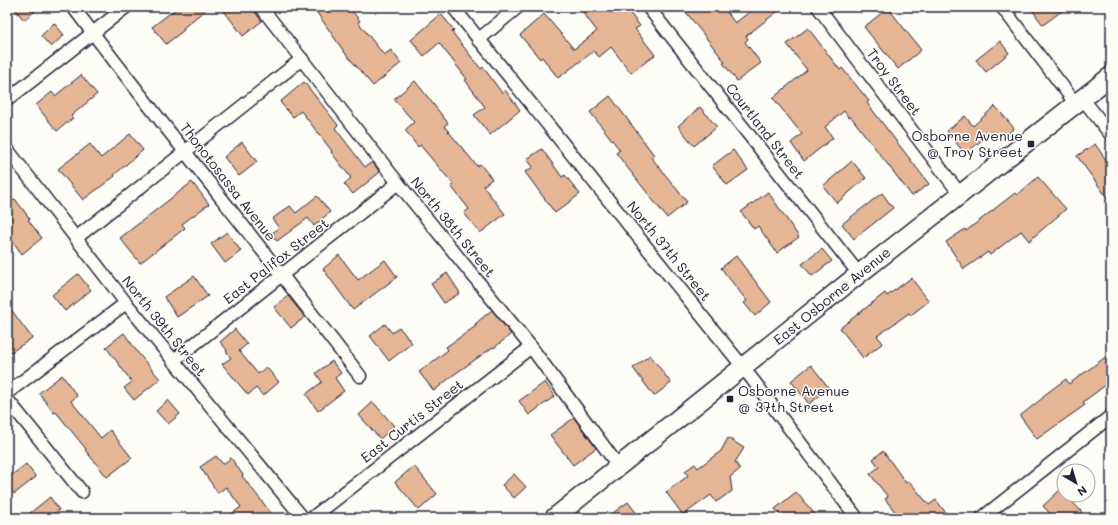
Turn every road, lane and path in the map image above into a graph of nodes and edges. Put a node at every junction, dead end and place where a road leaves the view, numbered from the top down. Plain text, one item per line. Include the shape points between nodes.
1 (73, 7) edge
2 (126, 7) edge
3 (261, 7) edge
4 (453, 7) edge
5 (518, 7) edge
6 (648, 7) edge
7 (818, 7) edge
8 (1002, 7) edge
9 (93, 33) junction
10 (478, 40) junction
11 (302, 59) junction
12 (1111, 76) edge
13 (7, 100) edge
14 (1080, 101) junction
15 (1111, 135) edge
16 (7, 149) edge
17 (185, 152) junction
18 (398, 183) junction
19 (960, 194) junction
20 (76, 238) junction
21 (859, 274) junction
22 (283, 275) junction
23 (126, 303) junction
24 (531, 347) junction
25 (172, 361) junction
26 (743, 367) junction
27 (360, 376) dead end
28 (7, 393) edge
29 (7, 399) edge
30 (1111, 416) edge
31 (619, 467) junction
32 (82, 492) dead end
33 (566, 515) edge
34 (303, 518) edge
35 (312, 518) edge
36 (856, 518) edge
37 (982, 518) edge

1 - 9 street, Thonotosassa Avenue
2 - 9 street
3 - 11 street, North 38th Street
4 - 10 street, North 37th Street
5 - 10 street
6 - 21 street, Courtland Street
7 - 19 street, Troy Street
8 - 14 street
9 - 13 street
9 - 17 street, Thonotosassa Avenue
10 - 26 street, North 37th Street
11 - 17 street
11 - 18 street, North 38th Street
12 - 14 street, East Osborne Avenue
14 - 15 street
14 - 19 street, East Osborne Avenue
16 - 20 street, North 39th Street
17 - 20 street
17 - 22 street, Thonotosassa Avenue
18 - 22 street, East Palifox Street
18 - 24 street, North 38th Street
19 - 21 street, East Osborne Avenue
20 - 23 street, North 39th Street
21 - 26 street, East Osborne Avenue
22 - 25 street, East Palifox Street
22 - 27 street, Thonotosassa Avenue
23 - 25 street, North 39th Street
23 - 28 street
24 - 31 street, North 38th Street
24 - 35 street, East Curtis Street
25 - 34 street, North 39th Street
26 - 31 street, East Osborne Avenue
26 - 36 street, North 37th Street
29 - 32 street
30 - 37 street
31 - 33 street, East Osborne Avenue

